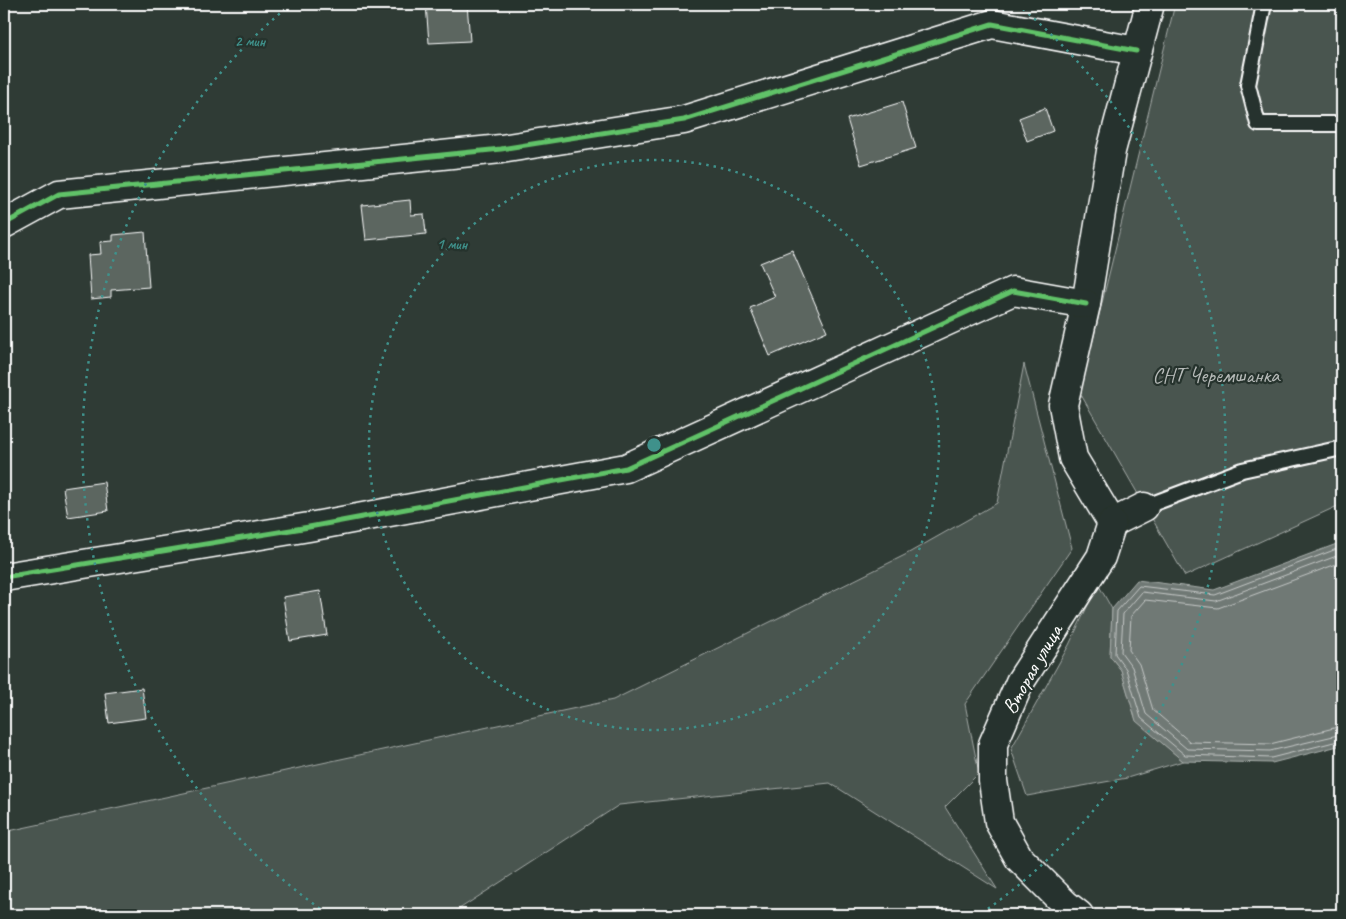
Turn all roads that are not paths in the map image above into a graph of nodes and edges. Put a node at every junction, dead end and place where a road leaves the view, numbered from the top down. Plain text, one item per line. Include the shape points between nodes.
1 (1150, 4) edge
2 (1264, 4) edge
3 (1136, 51) junction
4 (1342, 124) edge
5 (4, 224) edge
6 (1086, 304) junction
7 (1342, 448) edge
8 (1144, 507) joint
9 (1112, 523) junction
10 (4, 577) edge
11 (1079, 915) edge

1 - 3 street
2 - 4 lane via 1248,85 1258,124
3 - 5 street via 992,24 684,120 501,149 59,194
3 - 6 street via 1111,151
6 - 9 street via 1063,405 1073,458
6 - 10 street via 1013,290 626,468 309,527
7 - 8 lane via 1242,470
8 - 9 street
9 - 11 street, Вторая улица via 1101,558 1020,682 993,744 993,781 999,822 1020,858

